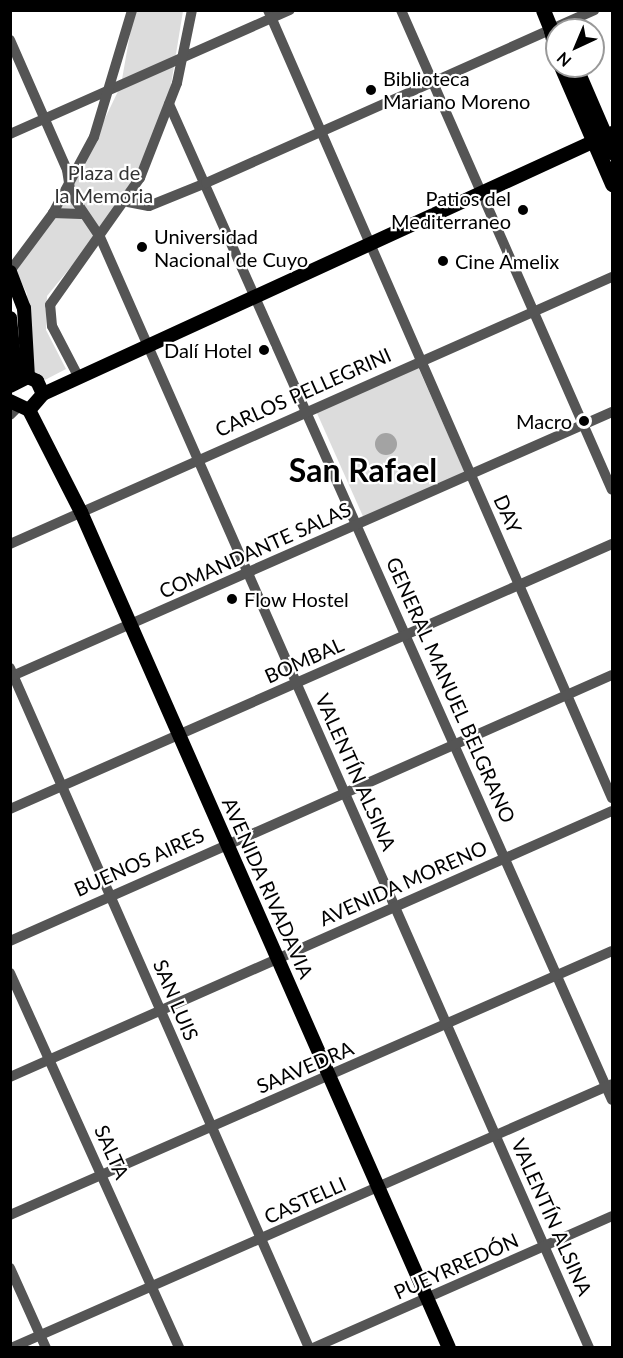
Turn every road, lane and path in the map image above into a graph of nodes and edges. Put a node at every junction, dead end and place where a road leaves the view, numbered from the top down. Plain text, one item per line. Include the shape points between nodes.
1 (192, 10) edge
2 (290, 10) edge
3 (401, 10) edge
4 (594, 10) edge
5 (131, 11) edge
6 (269, 15) edge
7 (579, 18) edge
8 (545, 36) edge
9 (10, 40) edge
10 (182, 58) junction
11 (568, 78) edge
12 (580, 78) edge
13 (433, 84) junction
14 (112, 88) junction
15 (169, 104) junction
16 (45, 119) junction
17 (320, 131) junction
18 (10, 134) edge
19 (606, 142) edge
20 (207, 183) junction
21 (70, 184) junction
22 (612, 184) edge
23 (482, 195) junction
24 (128, 202) junction
25 (53, 213) junction
26 (81, 214) junction
27 (100, 237) junction
28 (370, 245) junction
29 (27, 248) junction
30 (10, 259) edge
31 (10, 272) edge
32 (612, 277) edge
33 (258, 295) junction
34 (533, 310) junction
35 (10, 318) edge
36 (148, 343) junction
37 (420, 359) junction
38 (71, 377) junction
39 (18, 381) edge
40 (27, 403) edge
41 (308, 410) junction
42 (612, 412) edge
43 (583, 425) junction
44 (198, 459) junction
45 (471, 475) junction
46 (612, 490) edge
47 (81, 512) junction
48 (358, 524) junction
49 (10, 544) edge
50 (612, 544) edge
51 (248, 573) junction
52 (519, 585) junction
53 (131, 624) junction
54 (407, 634) junction
55 (12, 674) edge
56 (612, 675) edge
57 (297, 683) junction
58 (567, 694) junction
59 (180, 735) junction
60 (455, 742) junction
61 (63, 786) junction
62 (344, 791) junction
63 (612, 798) edge
64 (10, 809) edge
65 (612, 811) edge
66 (226, 843) junction
67 (506, 858) junction
68 (111, 894) junction
69 (395, 906) junction
70 (10, 941) edge
71 (612, 951) edge
72 (277, 958) junction
73 (10, 972) edge
74 (558, 975) junction
75 (161, 1010) junction
76 (447, 1024) junction
77 (50, 1059) junction
78 (10, 1077) edge
79 (330, 1077) junction
80 (610, 1086) edge
81 (612, 1100) edge
82 (212, 1127) junction
83 (496, 1135) junction
84 (101, 1173) junction
85 (378, 1187) junction
86 (10, 1215) edge
87 (612, 1216) edge
88 (262, 1238) junction
89 (545, 1246) junction
90 (10, 1268) edge
91 (152, 1286) junction
92 (427, 1299) junction
93 (40, 1335) junction
94 (11, 1347) edge
95 (46, 1347) edge
96 (179, 1347) edge
97 (311, 1347) edge
98 (449, 1347) edge
99 (590, 1347) edge

1 - 10 street
2 - 6 street
3 - 13 street
4 - 7 street
5 - 14 street
6 - 10 street
6 - 17 street, DAY
8 - 13 street
9 - 16 street, VALENTÍN ALSINA
10 - 14 street
10 - 15 street
11 - 19 highway
12 - 19 highway
13 - 17 street
13 - 23 street
14 - 16 street
14 - 21 street
15 - 20 street, GENERAL MANUEL BELGRANO
15 - 24 street
16 - 18 street
16 - 21 street, VALENTÍN ALSINA
17 - 20 street
17 - 28 street, DAY
19 - 22 highway
19 - 23 main road
20 - 24 street via 148,206
20 - 33 street, GENERAL MANUEL BELGRANO
21 - 25 street
21 - 26 street, VALENTÍN ALSINA
23 - 28 main road
23 - 34 street
24 - 27 street
25 - 26 street
25 - 29 street
26 - 27 street, VALENTÍN ALSINA
27 - 36 street, VALENTÍN ALSINA
27 - 38 street via 50,305 52,326
28 - 33 main road
28 - 37 street, DAY
29 - 30 street
29 - 31 street
31 - 39 main road via 24,308
32 - 34 street, CARLOS PELLEGRINI
33 - 36 main road
33 - 41 street, GENERAL MANUEL BELGRANO
34 - 37 street, CARLOS PELLEGRINI
34 - 43 street
35 - 39 main road
36 - 38 main road
36 - 44 street, VALENTÍN ALSINA
37 - 41 street, CARLOS PELLEGRINI
37 - 45 street, DAY
38 - 40 main road
39 - 40 main road
40 - 47 main road, AVENIDA RIVADAVIA via 51,444
41 - 44 street, CARLOS PELLEGRINI
41 - 48 street, GENERAL MANUEL BELGRANO
42 - 43 street, COMANDANTE SALAS
43 - 45 street, COMANDANTE SALAS
43 - 46 street
44 - 47 street, CARLOS PELLEGRINI
44 - 51 street, VALENTÍN ALSINA
45 - 48 street, COMANDANTE SALAS
45 - 52 street, DAY
47 - 49 street, CARLOS PELLEGRINI
47 - 53 main road, AVENIDA RIVADAVIA
48 - 51 street, COMANDANTE SALAS
48 - 54 street, GENERAL MANUEL BELGRANO
50 - 52 street, BOMBAL
51 - 53 street, COMANDANTE SALAS
51 - 57 street, VALENTÍN ALSINA
52 - 54 street, BOMBAL
52 - 58 street, DAY
53 - 55 street, COMANDANTE SALAS
53 - 59 main road, AVENIDA RIVADAVIA
54 - 57 street, BOMBAL
54 - 60 street, GENERAL MANUEL BELGRANO
55 - 61 street, SAN LUIS
56 - 58 street, BUENOS AIRES
57 - 59 street, BOMBAL
57 - 62 street, VALENTÍN ALSINA
58 - 60 street, BUENOS AIRES
58 - 63 street, DAY
59 - 61 street, BOMBAL
59 - 66 main road, AVENIDA RIVADAVIA
60 - 62 street, BUENOS AIRES
60 - 67 street, GENERAL MANUEL BELGRANO
61 - 64 street, BOMBAL
61 - 68 street, SAN LUIS
62 - 66 street, BUENOS AIRES
62 - 69 street, VALENTÍN ALSINA
65 - 67 street, AVENIDA MORENO
66 - 68 street, BUENOS AIRES
66 - 72 main road, AVENIDA RIVADAVIA
67 - 69 street, AVENIDA MORENO
67 - 74 street, GENERAL MANUEL BELGRANO
68 - 70 street, BUENOS AIRES
68 - 75 street, SAN LUIS
69 - 72 street, AVENIDA MORENO
69 - 76 street, VALENTÍN ALSINA
71 - 74 street, SAAVEDRA
72 - 75 street, AVENIDA MORENO
72 - 79 main road, AVENIDA RIVADAVIA
73 - 77 street, SALTA
74 - 76 street, SAAVEDRA
74 - 80 street, GENERAL MANUEL BELGRANO
75 - 77 street, AVENIDA MORENO
75 - 82 street, SAN LUIS
76 - 79 street, SAAVEDRA
76 - 83 street, VALENTÍN ALSINA
77 - 78 street, AVENIDA MORENO
77 - 84 street, SALTA
79 - 82 street, SAAVEDRA
79 - 85 main road, AVENIDA RIVADAVIA
80 - 81 street, GENERAL MANUEL BELGRANO
80 - 83 street, CASTELLI
82 - 84 street, SAAVEDRA
82 - 88 street, SAN LUIS
83 - 85 street, CASTELLI
83 - 89 street, VALENTÍN ALSINA
84 - 86 street, SAAVEDRA
84 - 91 street, SALTA
85 - 88 street, CASTELLI
85 - 92 main road, AVENIDA RIVADAVIA
87 - 89 street, PUEYRREDÓN
88 - 91 street, CASTELLI
88 - 97 street, SAN LUIS
89 - 92 street, PUEYRREDÓN
89 - 99 street, VALENTÍN ALSINA
90 - 93 street
91 - 93 street, CASTELLI
91 - 96 street, SALTA
92 - 97 street, PUEYRREDÓN
92 - 98 main road, AVENIDA RIVADAVIA
93 - 94 street, CASTELLI
93 - 95 street

